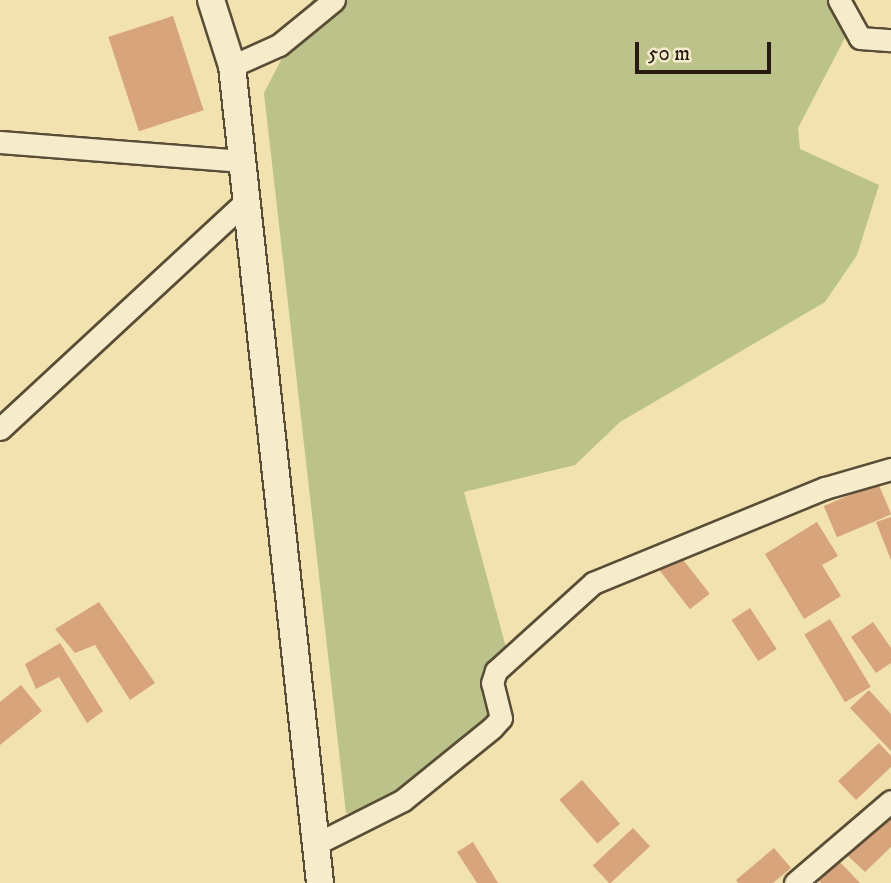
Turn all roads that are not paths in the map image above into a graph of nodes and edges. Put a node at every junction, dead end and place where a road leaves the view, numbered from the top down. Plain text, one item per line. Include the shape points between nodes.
1 (211, 0) edge
2 (334, 0) edge
3 (839, 0) edge
4 (891, 40) edge
5 (232, 66) junction
6 (0, 142) edge
7 (242, 161) junction
8 (246, 201) junction
9 (0, 429) edge
10 (891, 469) edge
11 (891, 801) edge
12 (316, 844) junction
13 (320, 883) edge
14 (795, 883) edge

1 - 5 street
2 - 5 street via 279,46
3 - 4 street via 860,38
5 - 7 street
6 - 7 street
7 - 8 street
8 - 9 street
8 - 12 street
10 - 12 street via 825,488 593,583 496,671 492,683 501,718 492,728 403,800
11 - 14 street
12 - 13 street

